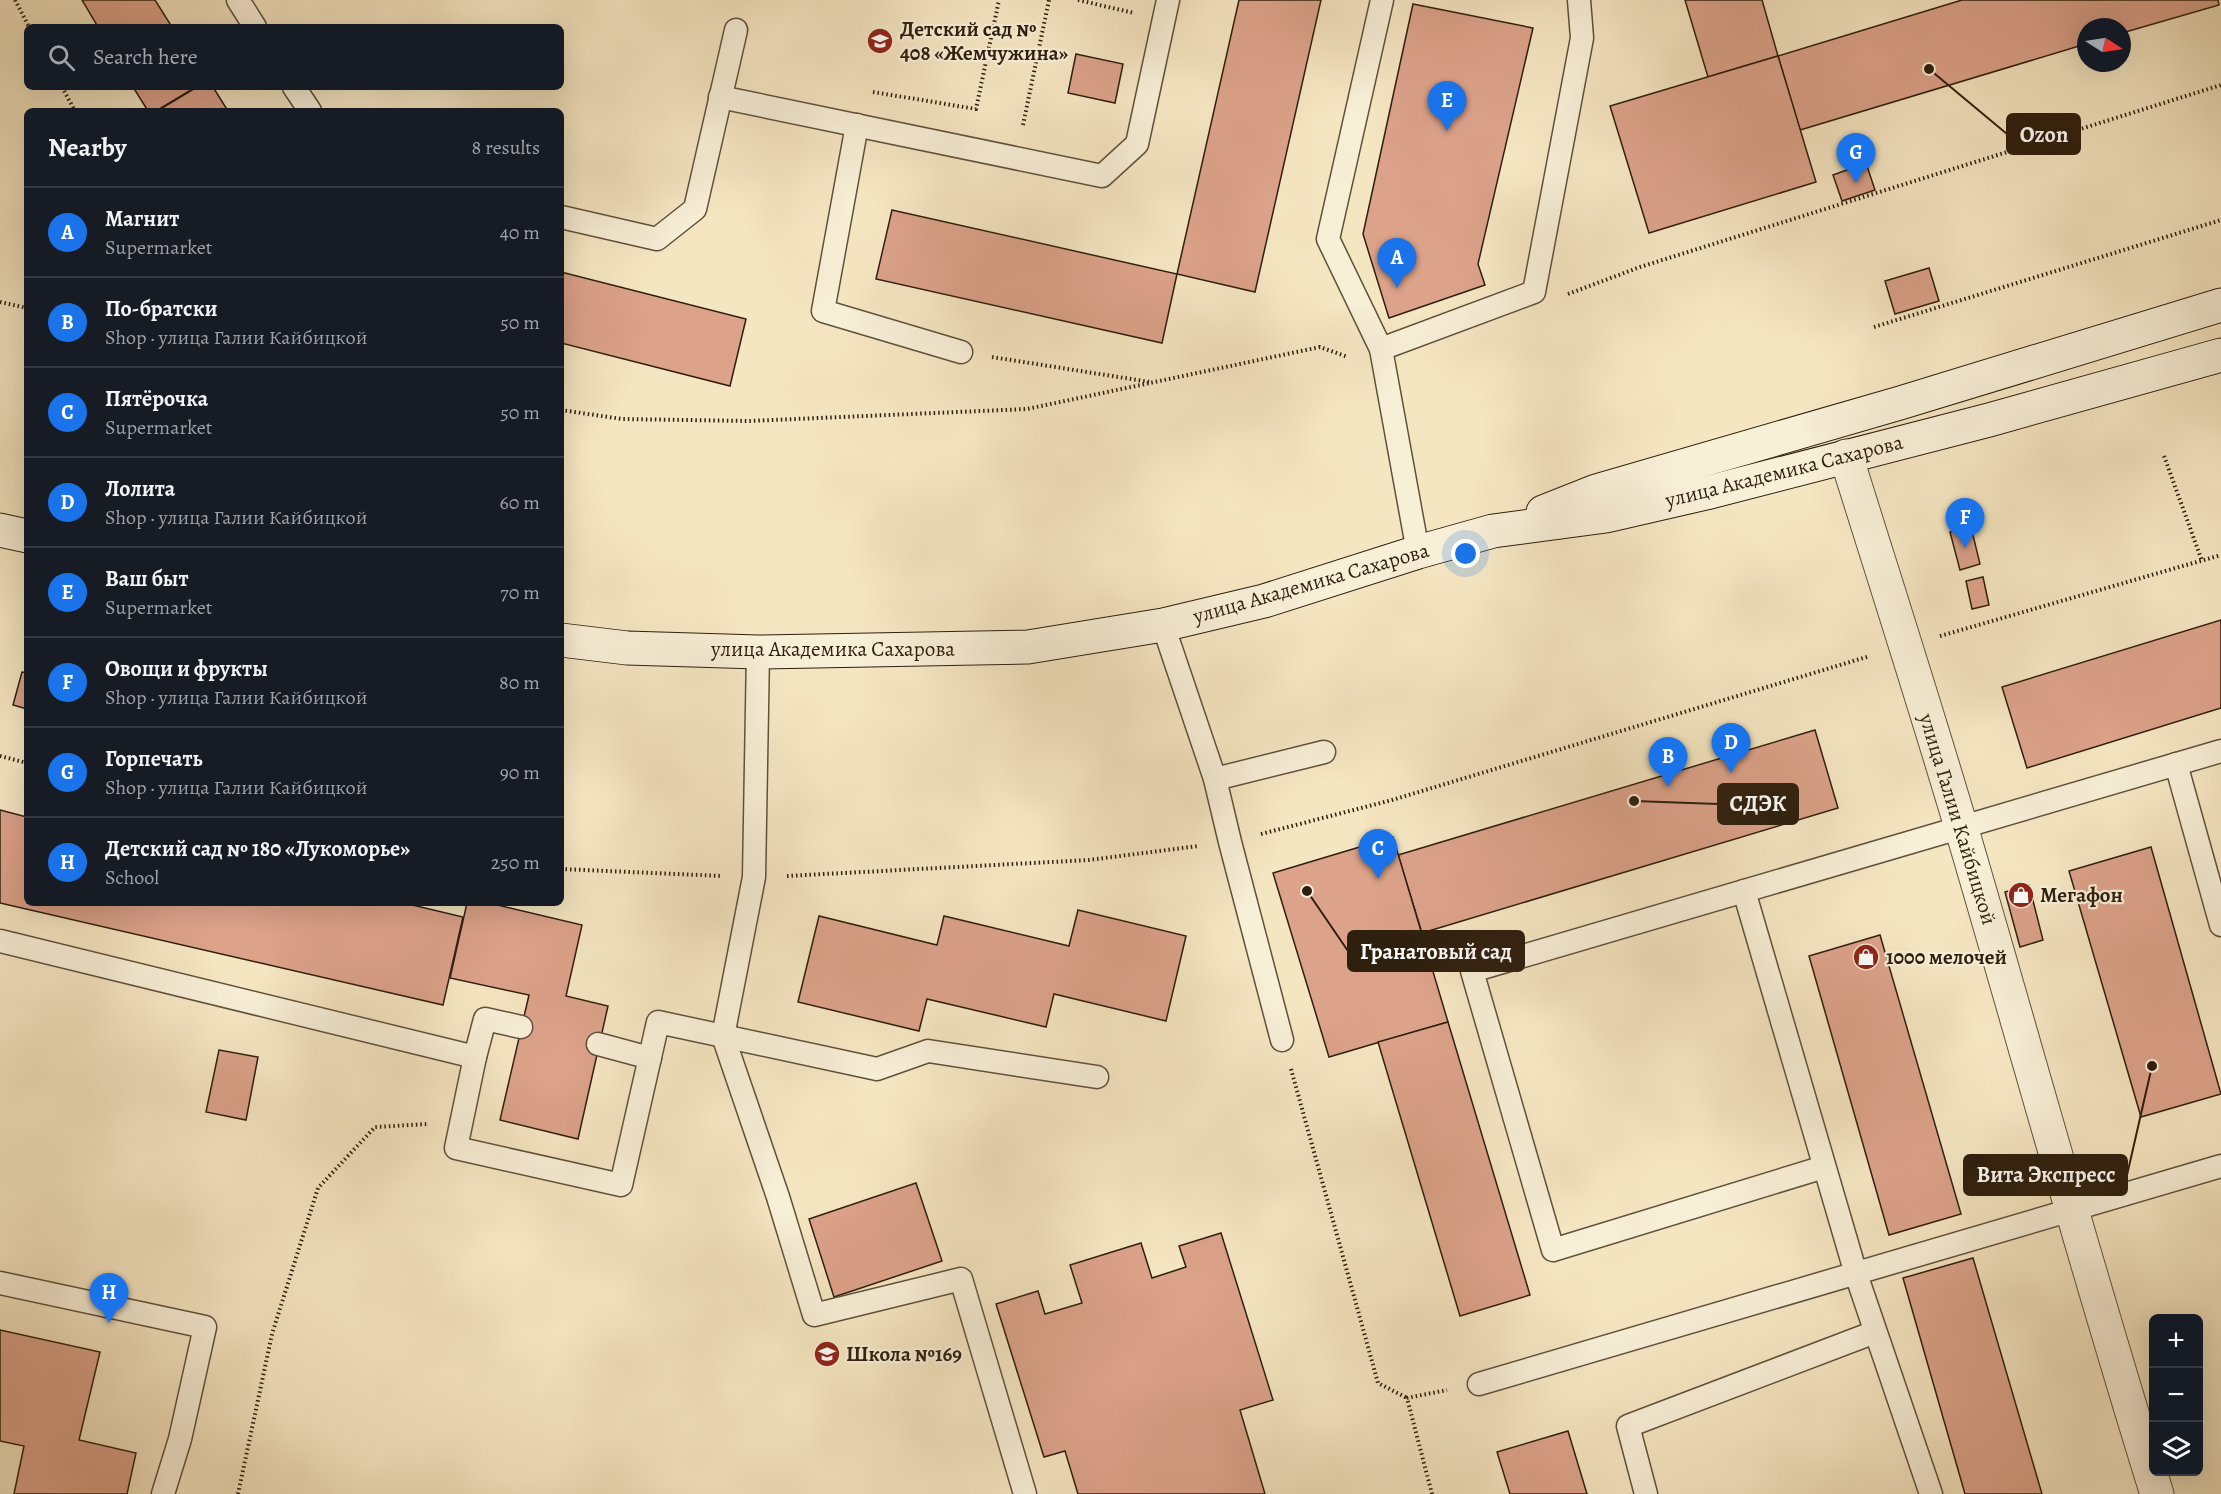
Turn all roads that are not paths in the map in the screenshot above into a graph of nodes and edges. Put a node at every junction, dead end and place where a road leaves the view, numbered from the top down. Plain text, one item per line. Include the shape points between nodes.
1 (238, 0) edge
2 (1382, 0) edge
3 (1579, 0) edge
4 (1166, 10) edge
5 (253, 24) edge
6 (736, 30) dead end
7 (296, 90) edge
8 (720, 97) junction
9 (308, 108) edge
10 (857, 125) junction
11 (564, 218) edge
12 (2221, 305) edge
13 (1381, 349) junction
14 (961, 352) road end
15 (2221, 355) edge
16 (1834, 422) junction
17 (1846, 456) junction
18 (0, 530) edge
19 (1493, 531) junction
20 (24, 535) edge
21 (1418, 552) junction
22 (1162, 625) junction
23 (564, 640) edge
24 (758, 652) junction
25 (2221, 751) edge
26 (1324, 752) dead end
27 (2176, 764) junction
28 (1215, 779) junction
29 (1961, 828) junction
30 (1744, 891) junction
31 (2221, 925) edge
32 (0, 941) edge
33 (521, 1027) dead end
34 (723, 1036) junction
35 (1282, 1040) road end
36 (598, 1044) dead end
37 (475, 1057) junction
38 (650, 1058) junction
39 (1097, 1077) dead end
40 (2221, 1166) edge
41 (1824, 1167) junction
42 (2073, 1210) junction
43 (1856, 1274) junction
44 (0, 1283) edge
45 (1875, 1332) junction
46 (1479, 1384) road end
47 (163, 1494) edge
48 (1025, 1494) edge
49 (1646, 1494) edge
50 (1931, 1494) edge
51 (2157, 1494) edge

1 - 5 lane
2 - 13 lane via 1328,238
3 - 13 lane via 1582,38 1534,292
4 - 10 lane via 1137,144 1102,176
6 - 8 lane
7 - 9 lane
8 - 10 lane
8 - 11 lane via 695,209 657,239
10 - 14 lane via 823,311
12 - 16 main road
13 - 21 lane
15 - 17 main road, улица Академика Сахарова
16 - 17 main road, улица Галии Кайбицкой
16 - 19 main road via 1596,491
17 - 19 main road, улица Академика Сахарова via 1606,516
17 - 29 main road, улица Галии Кайбицкой
18 - 20 main road
19 - 21 main road, улица Академика Сахарова
21 - 22 main road, улица Академика Сахарова via 1264,601
22 - 24 main road, улица Академика Сахарова via 1028,647
22 - 28 lane
23 - 24 main road, улица Академика Сахарова via 627,648
24 - 34 lane via 754,877
25 - 27 lane
26 - 28 lane
27 - 29 lane
27 - 31 lane
28 - 35 lane
29 - 30 lane
29 - 42 main road, улица Галии Кайбицкой
30 - 41 lane
30 - 41 lane via 1472,971 1553,1251
32 - 37 lane
33 - 37 lane via 484,1019
34 - 38 lane via 658,1022
34 - 39 lane via 877,1069 928,1050
34 - 48 lane via 814,1316 961,1279
36 - 38 lane
37 - 38 lane via 456,1148 621,1185
40 - 42 lane
41 - 43 lane
42 - 43 lane
42 - 51 main road, улица Галии Кайбицкой
43 - 45 lane
43 - 46 lane
44 - 47 lane via 205,1327 180,1439
45 - 49 lane via 1628,1426
45 - 50 lane

